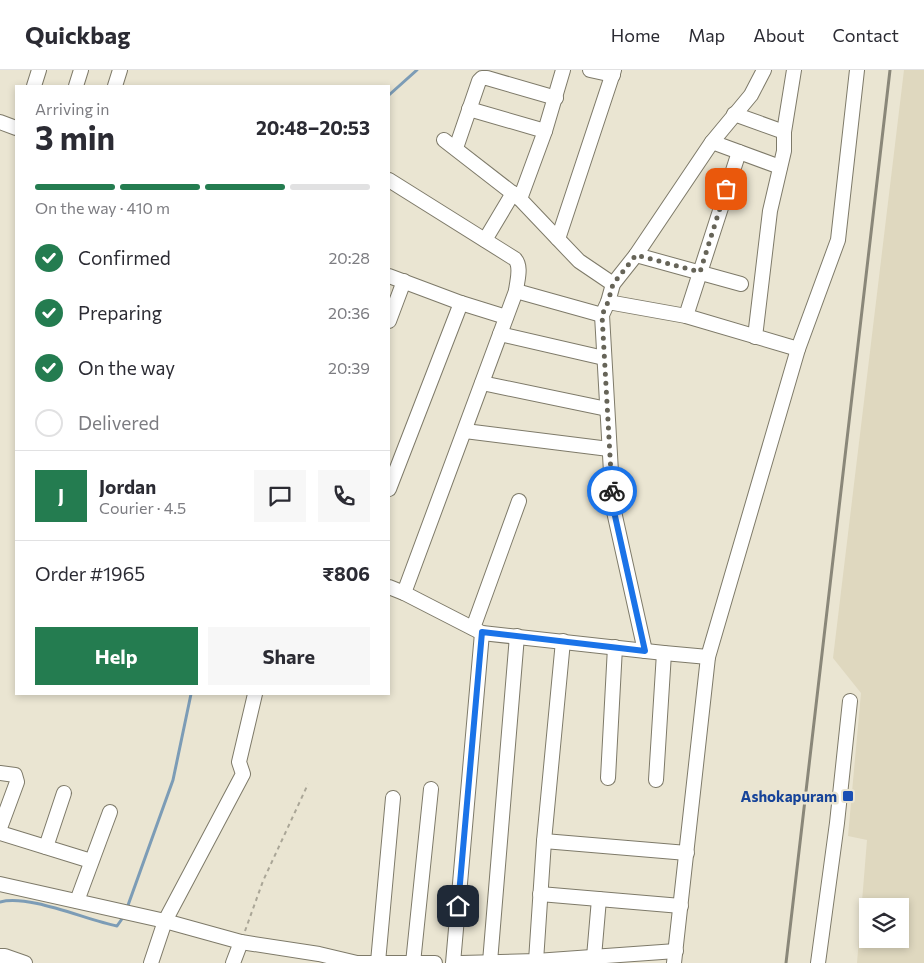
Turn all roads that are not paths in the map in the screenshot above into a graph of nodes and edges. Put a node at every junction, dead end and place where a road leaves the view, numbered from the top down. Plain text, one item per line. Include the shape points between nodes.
1 (39, 70) edge
2 (81, 70) edge
3 (120, 70) edge
4 (563, 70) edge
5 (590, 70) edge
6 (764, 70) edge
7 (794, 70) edge
8 (858, 70) edge
9 (614, 72) edge
10 (34, 85) edge
11 (76, 85) edge
12 (115, 85) edge
13 (556, 98) junction
14 (469, 109) junction
15 (734, 114) junction
16 (0, 122) edge
17 (15, 128) edge
18 (545, 131) junction
19 (784, 132) junction
20 (444, 140) dead end
21 (712, 142) junction
22 (456, 148) junction
23 (739, 152) junction
24 (780, 166) junction
25 (390, 181) edge
26 (516, 196) junction
27 (558, 239) junction
28 (485, 240) junction
29 (636, 255) junction
30 (700, 272) junction
31 (390, 276) edge
32 (404, 281) junction
33 (613, 284) junction
34 (741, 284) dead end
35 (516, 290) junction
36 (608, 302) junction
37 (461, 303) junction
38 (602, 315) junction
39 (686, 316) junction
40 (506, 317) junction
41 (390, 318) edge
42 (500, 334) junction
43 (755, 337) junction
44 (798, 349) junction
45 (604, 358) junction
46 (482, 383) junction
47 (607, 409) junction
48 (465, 431) junction
49 (610, 449) junction
50 (390, 486) edge
51 (519, 501) dead end
52 (390, 587) edge
53 (404, 593) junction
54 (478, 630) junction
55 (517, 636) junction
56 (563, 641) junction
57 (615, 647) junction
58 (645, 651) junction
59 (664, 653) junction
60 (708, 657) junction
61 (255, 695) edge
62 (850, 701) dead end
63 (0, 773) edge
64 (608, 778) dead end
65 (656, 780) dead end
66 (431, 789) dead end
67 (64, 793) dead end
68 (393, 798) dead end
69 (110, 812) dead end
70 (0, 828) edge
71 (0, 833) edge
72 (544, 841) junction
73 (46, 847) junction
74 (687, 853) junction
75 (91, 861) junction
76 (0, 884) edge
77 (540, 894) junction
78 (599, 899) junction
79 (77, 901) junction
80 (681, 906) junction
81 (165, 921) junction
82 (241, 942) junction
83 (0, 956) edge
84 (594, 957) junction
85 (675, 957) edge
86 (536, 961) junction
87 (378, 962) junction
88 (413, 962) edge
89 (490, 962) junction
90 (25, 963) edge
91 (151, 963) edge
92 (233, 963) edge
93 (357, 963) edge
94 (435, 963) edge
95 (453, 963) edge
96 (461, 963) edge
97 (818, 963) edge

1 - 10 street
2 - 11 street
3 - 12 street
4 - 13 street
5 - 9 street
6 - 15 street via 751,95
7 - 19 street
8 - 44 street via 838,240
9 - 27 street
13 - 14 street via 482,78 478,81
13 - 18 street
14 - 18 street
14 - 22 street
15 - 19 street
15 - 21 street
16 - 17 street
18 - 26 street
19 - 24 street
20 - 22 street
21 - 23 street
21 - 29 street
22 - 26 street
23 - 24 street
23 - 30 street
24 - 43 street via 770,212
25 - 28 street
26 - 27 street
26 - 28 street
27 - 33 street via 579,261
28 - 35 street via 518,263
29 - 30 street
29 - 33 street
30 - 34 street
30 - 39 street
31 - 32 street
32 - 37 street
32 - 41 street
33 - 36 street
35 - 38 street
35 - 40 street
36 - 38 street
36 - 39 street
37 - 40 street
37 - 50 street
38 - 45 street
39 - 43 street
40 - 42 street
42 - 45 street
42 - 46 street
43 - 44 street
44 - 60 street
45 - 47 street
46 - 47 street
46 - 48 street
47 - 49 street
48 - 49 street
48 - 53 street
49 - 58 street via 613,507
51 - 54 street
52 - 53 street
53 - 54 street
54 - 55 street
54 - 95 street
55 - 56 street
55 - 89 street
56 - 57 street
56 - 72 street
57 - 58 street
57 - 64 street
58 - 59 street
59 - 60 street
59 - 65 street
60 - 74 street
61 - 81 street via 239,762 243,774
62 - 97 street
63 - 70 street via 15,775 17,782
66 - 88 street
67 - 73 street
68 - 87 street
69 - 75 street
71 - 73 street
72 - 74 street
72 - 77 street
73 - 75 street
74 - 80 street
75 - 79 street
76 - 79 street
77 - 78 street
77 - 86 street
78 - 80 street
78 - 84 street
79 - 81 street
80 - 85 street
81 - 82 street
81 - 91 street
82 - 92 street
82 - 93 street
83 - 90 street
84 - 85 street
84 - 86 street
86 - 89 street
87 - 88 street
87 - 93 street
88 - 94 street
89 - 96 street

